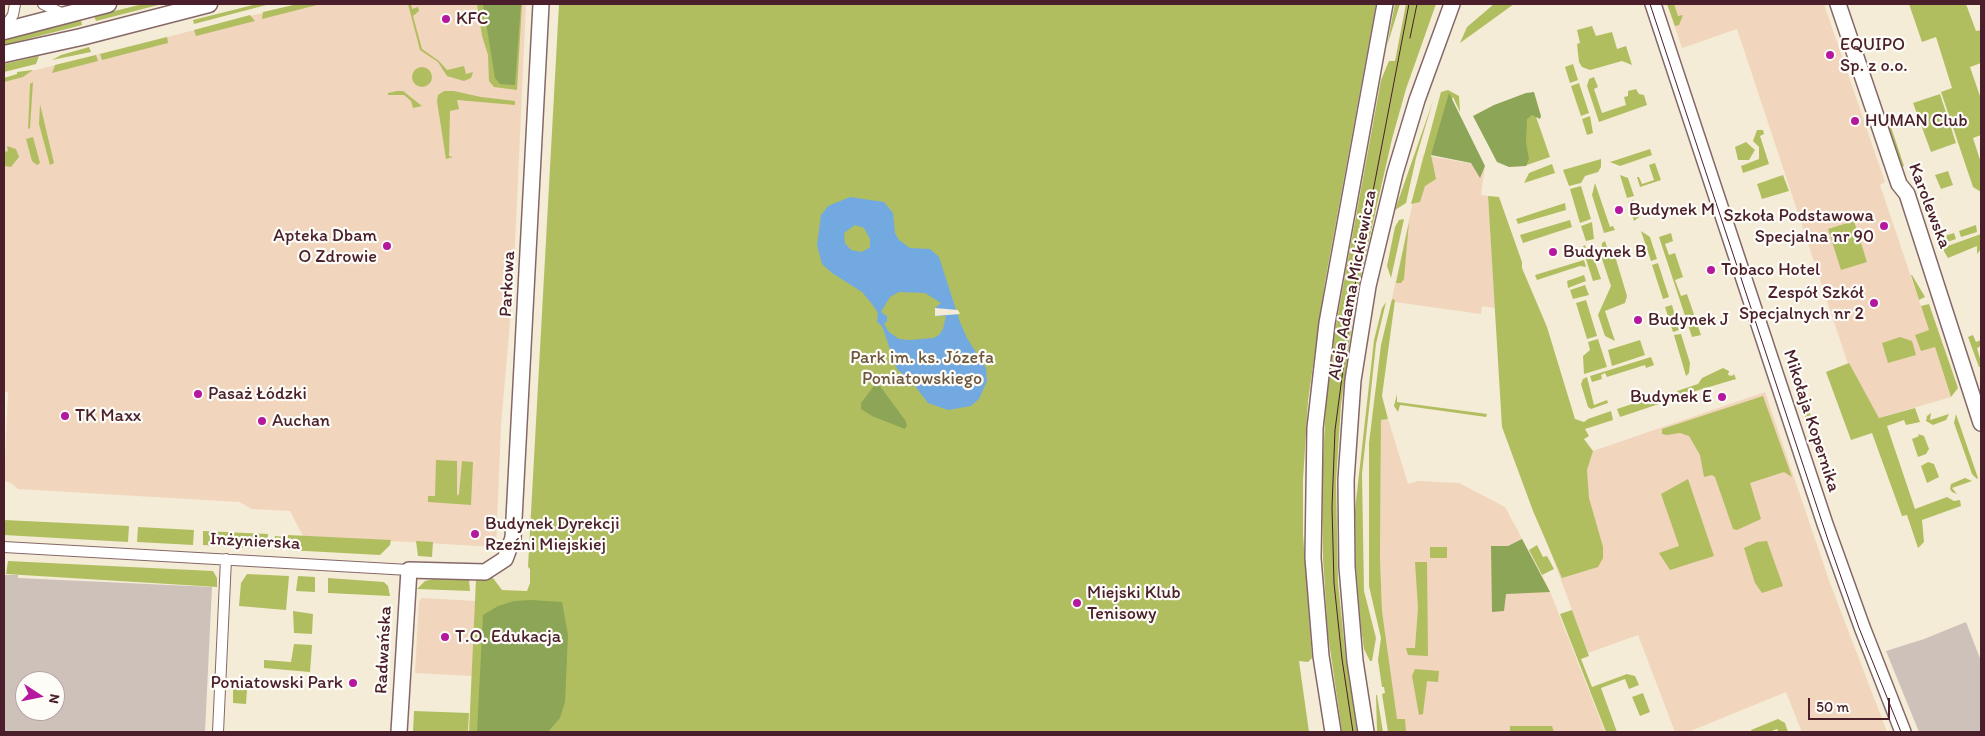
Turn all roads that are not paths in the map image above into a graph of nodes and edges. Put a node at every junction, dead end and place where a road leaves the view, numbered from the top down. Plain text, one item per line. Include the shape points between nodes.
1 (15, 4) edge
2 (43, 4) edge
3 (108, 4) edge
4 (209, 4) edge
5 (541, 4) edge
6 (1385, 4) edge
7 (1452, 4) edge
8 (1653, 4) edge
9 (1838, 4) edge
10 (66, 15) junction
11 (4, 30) edge
12 (4, 54) edge
13 (1981, 423) edge
14 (4, 547) edge
15 (226, 559) junction
16 (501, 562) joint
17 (409, 570) junction
18 (218, 732) edge
19 (399, 732) edge
20 (1333, 732) edge
21 (1366, 732) edge
22 (1903, 732) edge

1 - 11 street
2 - 10 street
3 - 10 main road
4 - 12 main road
5 - 16 street, Parkowa via 513,538 508,554
6 - 20 street, Aleja Adama Mickiewicza via 1327,323 1315,428 1313,568 1321,656
7 - 21 street, Aleja Adama Mickiewicza via 1395,173 1368,286 1353,380 1346,472 1347,567 1354,653
8 - 22 street, Mikołaja Kopernika via 1825,524
9 - 13 street, Karolewska via 1899,184 1907,194
10 - 11 main road
14 - 15 street, Inżynierska
15 - 17 street, Inżynierska
15 - 18 street
16 - 17 street, Inżynierska via 480,572
17 - 19 street, Radwańska

